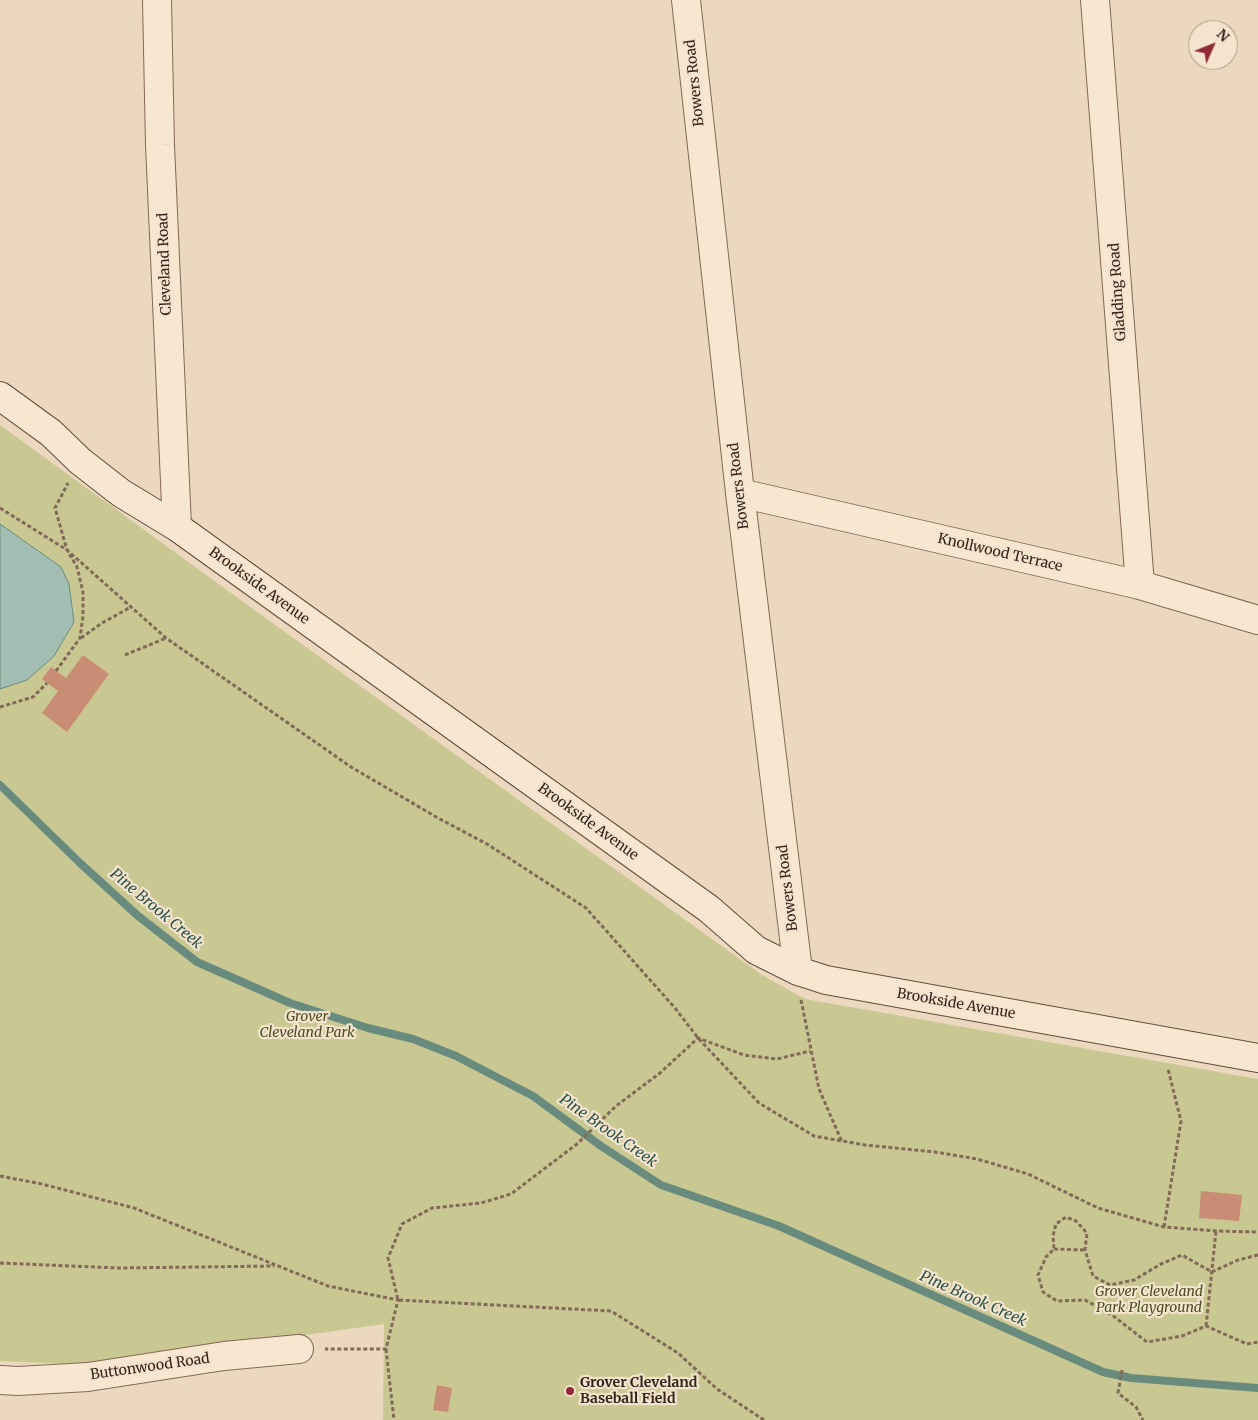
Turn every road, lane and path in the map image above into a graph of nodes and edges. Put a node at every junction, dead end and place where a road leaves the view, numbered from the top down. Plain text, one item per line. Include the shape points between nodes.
1 (157, 0) edge
2 (686, 0) edge
3 (1095, 0) edge
4 (0, 396) edge
5 (80, 461) junction
6 (740, 492) junction
7 (0, 508) edge
8 (177, 527) junction
9 (67, 550) junction
10 (1140, 585) junction
11 (131, 607) junction
12 (1258, 620) edge
13 (80, 638) junction
14 (166, 638) junction
15 (125, 655) dead end
16 (56, 671) dead end
17 (47, 683) dead end
18 (0, 707) edge
19 (798, 971) junction
20 (801, 999) dead end
21 (698, 1038) junction
22 (810, 1051) junction
23 (1258, 1058) edge
24 (1169, 1074) dead end
25 (842, 1142) junction
26 (0, 1176) edge
27 (1164, 1227) junction
28 (1216, 1232) junction
29 (1258, 1232) edge
30 (1054, 1249) junction
31 (1085, 1250) junction
32 (1258, 1254) edge
33 (0, 1263) edge
34 (277, 1266) junction
35 (1212, 1272) junction
36 (398, 1300) junction
37 (1206, 1326) junction
38 (1258, 1342) edge
39 (299, 1349) joint
40 (386, 1349) junction
41 (1122, 1370) dead end
42 (0, 1380) edge
43 (394, 1420) edge
44 (764, 1420) edge
45 (1144, 1420) edge

1 - 8 street, Cleveland Road via 160,145
2 - 6 street, Bowers Road
3 - 10 street, Gladding Road
4 - 5 street, Brookside Avenue via 51,433
5 - 8 street, Brookside Avenue via 121,492
5 - 9 path via 54,508
6 - 10 street, Knollwood Terrace
6 - 19 street, Bowers Road
7 - 9 path
8 - 19 street, Brookside Avenue via 709,909 756,950
9 - 11 path
9 - 13 path via 83,592
10 - 12 street, Knollwood Terrace
11 - 13 path
11 - 14 path
13 - 16 path
14 - 15 path
14 - 21 path via 351,767 487,844 586,908
17 - 18 path via 33,697
19 - 23 street, Brookside Avenue via 826,980
20 - 22 path
21 - 22 path via 744,1055 776,1058
21 - 25 path via 759,1103 814,1136
21 - 36 path via 660,1073 605,1115 577,1144 511,1194 481,1203 432,1208 402,1224 388,1258
22 - 25 path via 819,1089
24 - 27 path via 1181,1121
25 - 27 path via 977,1159 1028,1174 1098,1208
26 - 34 path via 134,1208
27 - 28 path
28 - 29 path
28 - 35 path
30 - 31 path
30 - 31 path via 1056,1224 1066,1217 1076,1221 1087,1233
30 - 37 path via 1038,1275 1043,1292 1057,1302 1086,1300 1112,1314 1147,1342 1182,1336
31 - 35 path via 1093,1276 1110,1286 1134,1280 1182,1255
32 - 35 path
33 - 34 path via 118,1268
34 - 36 path via 328,1286
35 - 37 path
36 - 40 path
36 - 44 path via 611,1311 678,1353 717,1389
37 - 38 path via 1247,1344
39 - 40 path
39 - 42 street, Buttonwood Road via 224,1356 88,1377
40 - 43 path
41 - 45 path via 1118,1393 1136,1407

